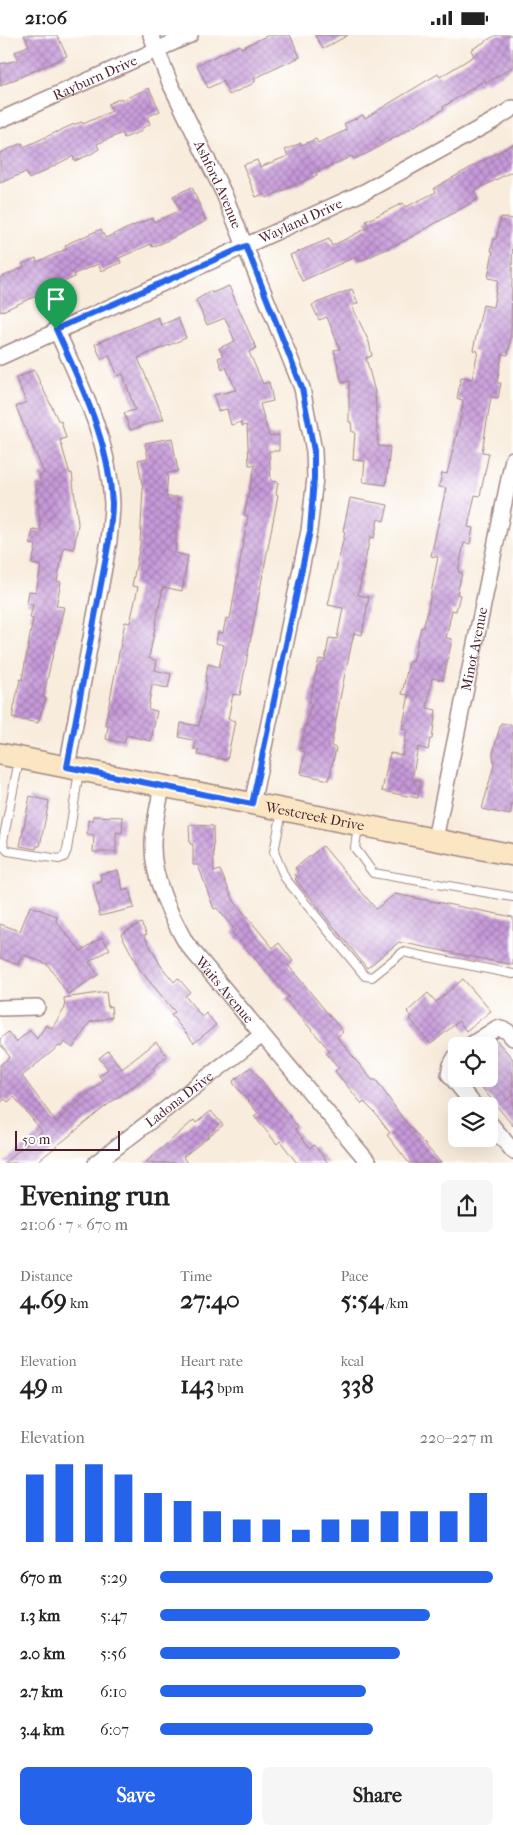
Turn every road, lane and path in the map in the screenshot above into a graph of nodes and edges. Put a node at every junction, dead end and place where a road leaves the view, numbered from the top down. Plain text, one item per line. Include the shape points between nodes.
1 (152, 35) edge
2 (190, 35) edge
3 (157, 51) junction
4 (513, 108) edge
5 (0, 120) edge
6 (246, 246) junction
7 (56, 329) junction
8 (0, 357) edge
9 (513, 459) edge
10 (10, 756) edge
11 (73, 769) junction
12 (162, 786) junction
13 (252, 804) junction
14 (282, 809) junction
15 (358, 824) junction
16 (435, 839) junction
17 (513, 855) edge
18 (513, 897) edge
19 (513, 974) edge
20 (37, 1007) dead end
21 (0, 1008) edge
22 (262, 1035) junction
23 (483, 1037) edge
24 (513, 1038) edge
25 (460, 1087) edge
26 (468, 1097) edge
27 (498, 1133) edge
28 (513, 1151) edge
29 (96, 1163) edge
30 (369, 1163) edge

1 - 3 street, Ashford Avenue
2 - 3 street, Rayburn Drive
3 - 5 street, Rayburn Drive
3 - 6 street, Ashford Avenue
4 - 6 street, Wayland Drive via 366,191
6 - 7 street, Wayland Drive
6 - 13 street, Ashford Avenue via 302,388 314,451 310,531
7 - 8 street, Wayland Drive
7 - 11 street via 94,413 106,459 112,503 109,541
9 - 16 street, Minot Avenue
10 - 11 street, Westcreek Drive
10 - 11 lane via 3,841 8,851 59,859 64,857
11 - 12 street, Westcreek Drive
12 - 13 street, Westcreek Drive
12 - 22 street, Waits Avenue via 153,844 155,869 172,919 186,943
13 - 14 street, Westcreek Drive
14 - 15 street, Westcreek Drive
14 - 19 lane via 274,852 284,878 365,976 372,977 403,952
15 - 16 street, Westcreek Drive
15 - 18 lane via 355,848 373,873
16 - 17 street, Westcreek Drive
20 - 21 street
22 - 29 street, Ladona Drive
22 - 30 street, Waits Avenue
23 - 24 street via 497,1028 507,1031
25 - 26 street
27 - 28 street

